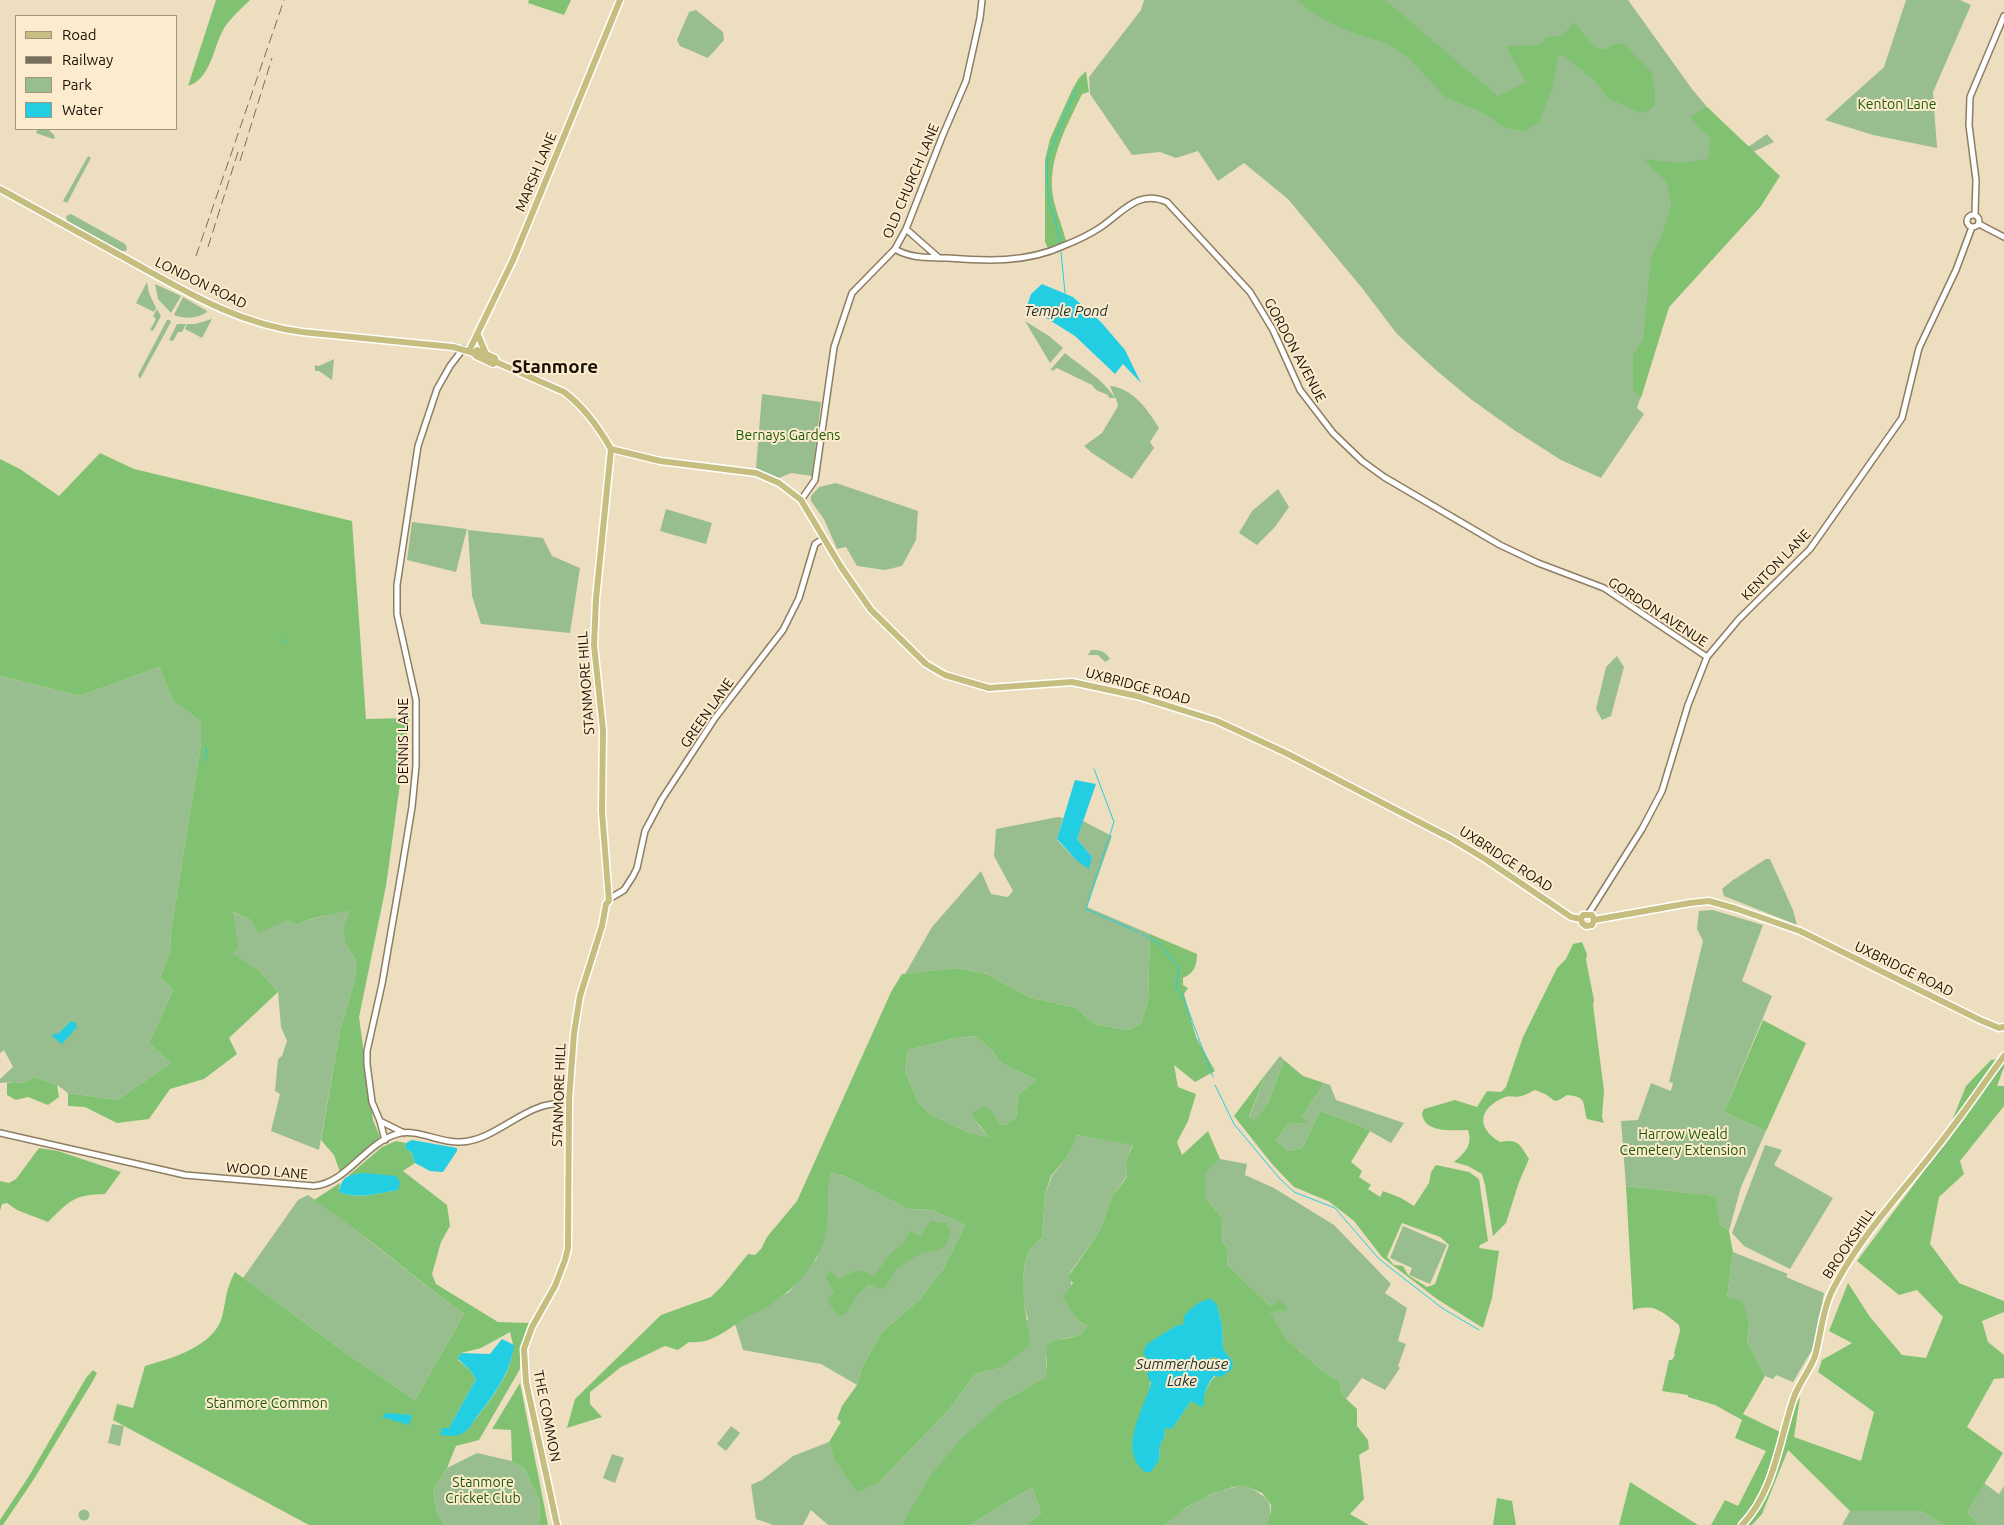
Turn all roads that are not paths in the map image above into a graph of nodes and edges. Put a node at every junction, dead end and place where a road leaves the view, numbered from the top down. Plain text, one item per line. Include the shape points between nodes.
1 (620, 0) edge
2 (982, 0) edge
3 (2004, 16) edge
4 (0, 189) edge
5 (1975, 214) junction
6 (1979, 224) junction
7 (1972, 227) junction
8 (906, 229) junction
9 (2004, 237) edge
10 (895, 249) junction
11 (939, 258) junction
12 (478, 335) junction
13 (469, 351) junction
14 (486, 354) junction
15 (496, 362) junction
16 (611, 449) junction
17 (800, 500) junction
18 (824, 538) junction
19 (1707, 657) junction
20 (607, 901) junction
21 (1588, 914) junction
22 (1581, 919) junction
23 (1594, 920) junction
24 (2002, 1029) edge
25 (2004, 1056) edge
26 (569, 1100) junction
27 (380, 1121) junction
28 (0, 1133) edge
29 (404, 1133) junction
30 (385, 1140) junction
31 (565, 1260) joint
32 (557, 1525) edge
33 (1742, 1525) edge

1 - 12 main road, MARSH LANE via 513,260
2 - 8 street, OLD CHURCH LANE via 966,81
3 - 5 street via 1970,97
4 - 13 main road, LONDON ROAD via 192,296 247,320 278,329 440,345
5 - 6 street
5 - 7 street via 1967,219
6 - 7 street
6 - 9 street
7 - 19 street, KENTON LANE via 1956,270 1919,348 1902,418 1810,549 1739,619
8 - 10 street, OLD CHURCH LANE
8 - 11 street
10 - 11 street, GORDON AVENUE via 922,258
10 - 17 street, OLD CHURCH LANE via 852,293 834,347 815,480
11 - 19 street, GORDON AVENUE via 987,261 1032,256 1059,248 1098,229 1136,200 1148,197 1167,202 1250,292 1273,330 1300,390 1333,433 1362,461 1384,477 1515,552 1604,588
12 - 13 main road, MARSH LANE
12 - 14 main road
13 - 14 main road, LONDON ROAD
13 - 15 main road via 493,364
13 - 27 street, DENNIS LANE via 450,366 439,386 418,446 397,585 398,614 416,700 416,766 404,860 367,1051 372,1102
14 - 15 main road
15 - 16 main road via 570,396 589,416
16 - 17 main road, UXBRIDGE ROAD via 660,461 756,473 779,483
16 - 20 main road, STANMORE HILL via 594,645 603,730 602,812 609,888
17 - 18 main road, UXBRIDGE ROAD
18 - 20 street, GREEN LANE via 815,544 799,598 782,630 720,712 662,799 645,831 637,868 626,888
18 - 22 main road, UXBRIDGE ROAD via 871,610 904,645 945,675 989,688 1072,682 1137,696 1217,721 1452,839 1571,917
19 - 21 street, KENTON LANE via 1688,704 1662,791
20 - 26 main road, STANMORE HILL via 580,996
21 - 22 main road
21 - 23 main road
22 - 23 main road via 1586,926
23 - 24 main road, UXBRIDGE ROAD via 1710,901 1800,931
25 - 33 main road, BROOKSHILL via 1843,1270 1828,1298 1814,1358 1794,1398 1765,1491
26 - 29 street via 529,1111 472,1141 450,1141
26 - 31 main road, STANMORE HILL via 569,1217
27 - 29 street
27 - 30 street, DENNIS LANE
28 - 30 street, WOOD LANE via 185,1175 314,1186 336,1178
29 - 30 street, WOOD LANE
31 - 32 main road, THE COMMON via 524,1349 526,1382

